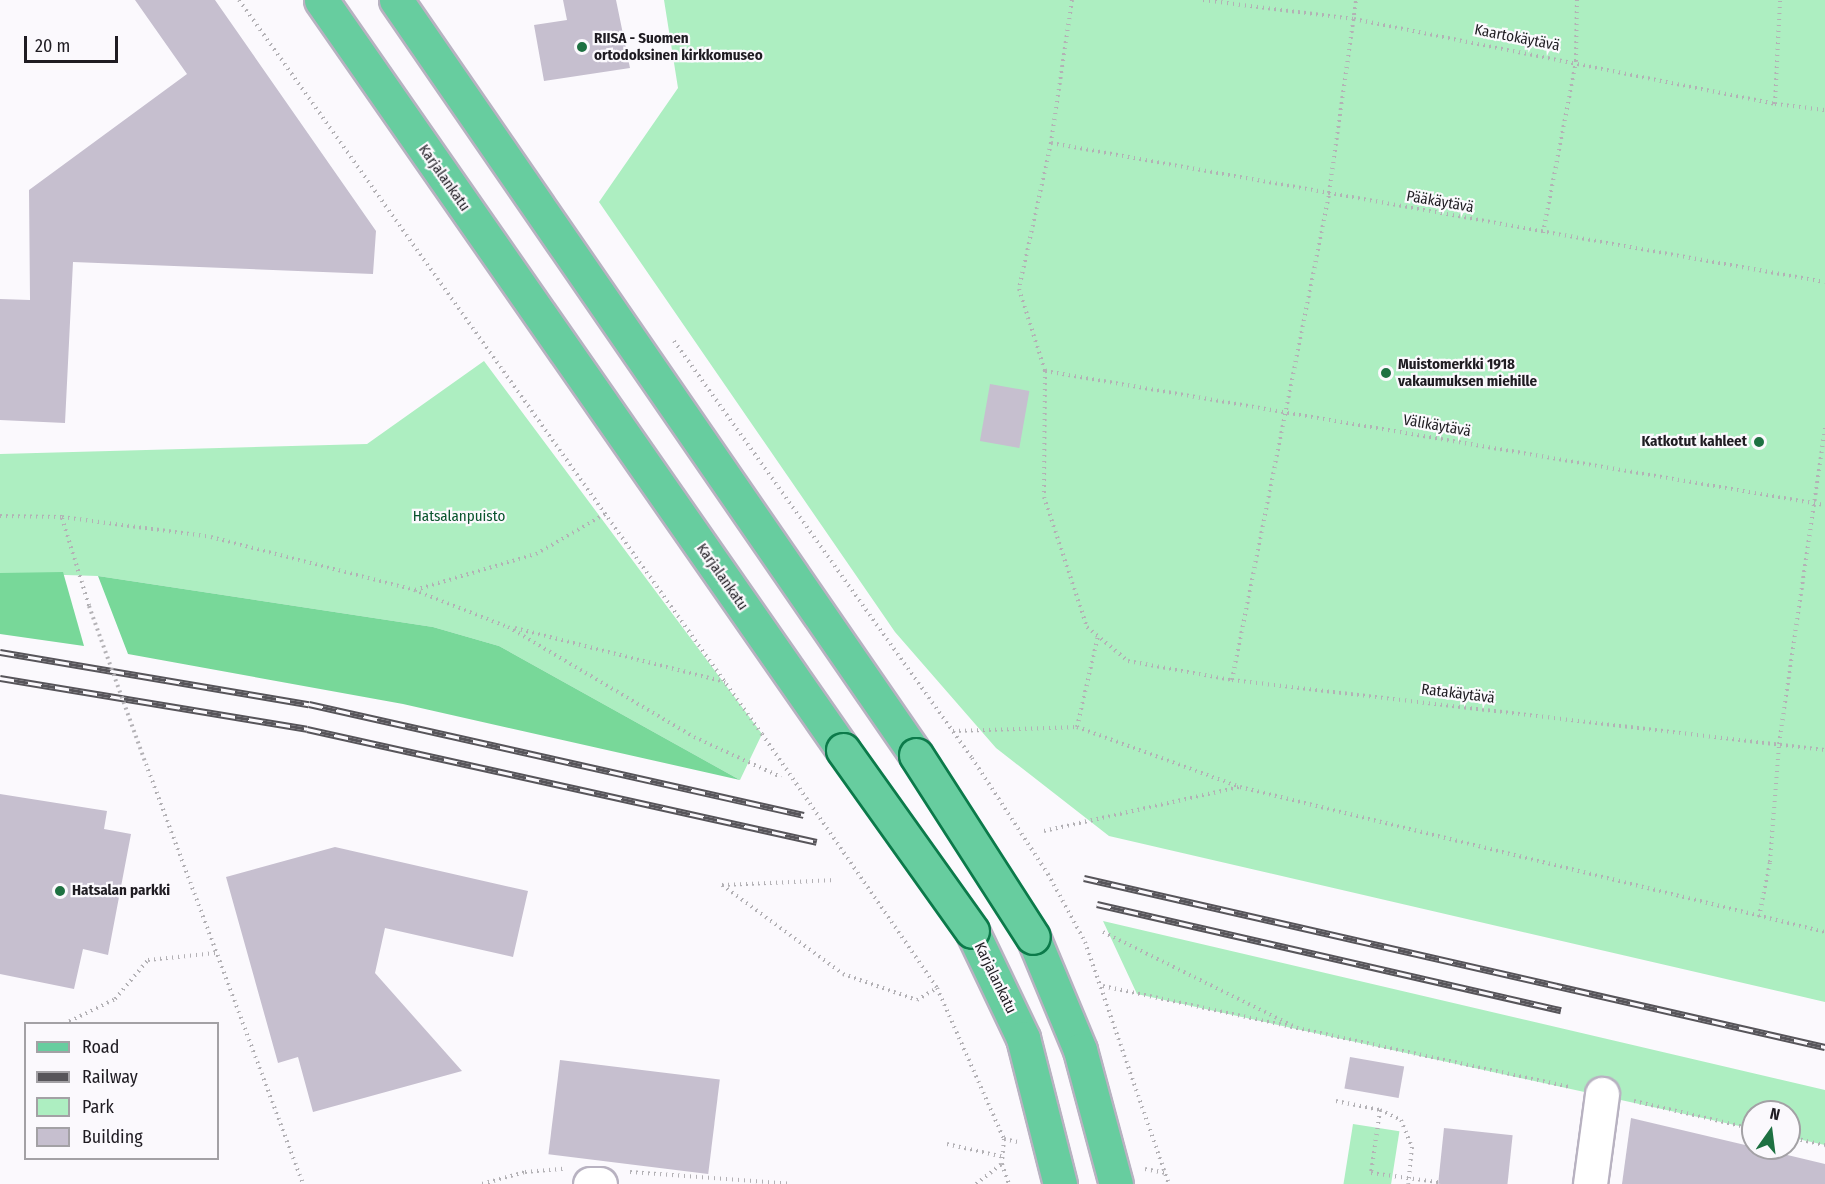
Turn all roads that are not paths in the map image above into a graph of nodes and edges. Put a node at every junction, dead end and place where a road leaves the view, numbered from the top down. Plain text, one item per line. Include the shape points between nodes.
1 (321, 0) edge
2 (396, 0) edge
3 (1602, 1094) road end
4 (579, 1176) edge
5 (612, 1178) edge
6 (1060, 1184) edge
7 (1116, 1184) edge
8 (1590, 1184) edge

1 - 6 main road, Karjalankatu, bridge via 972,931 1023,1038
2 - 7 main road, bridge via 916,755 1033,937 1080,1050
3 - 8 street
4 - 5 street

